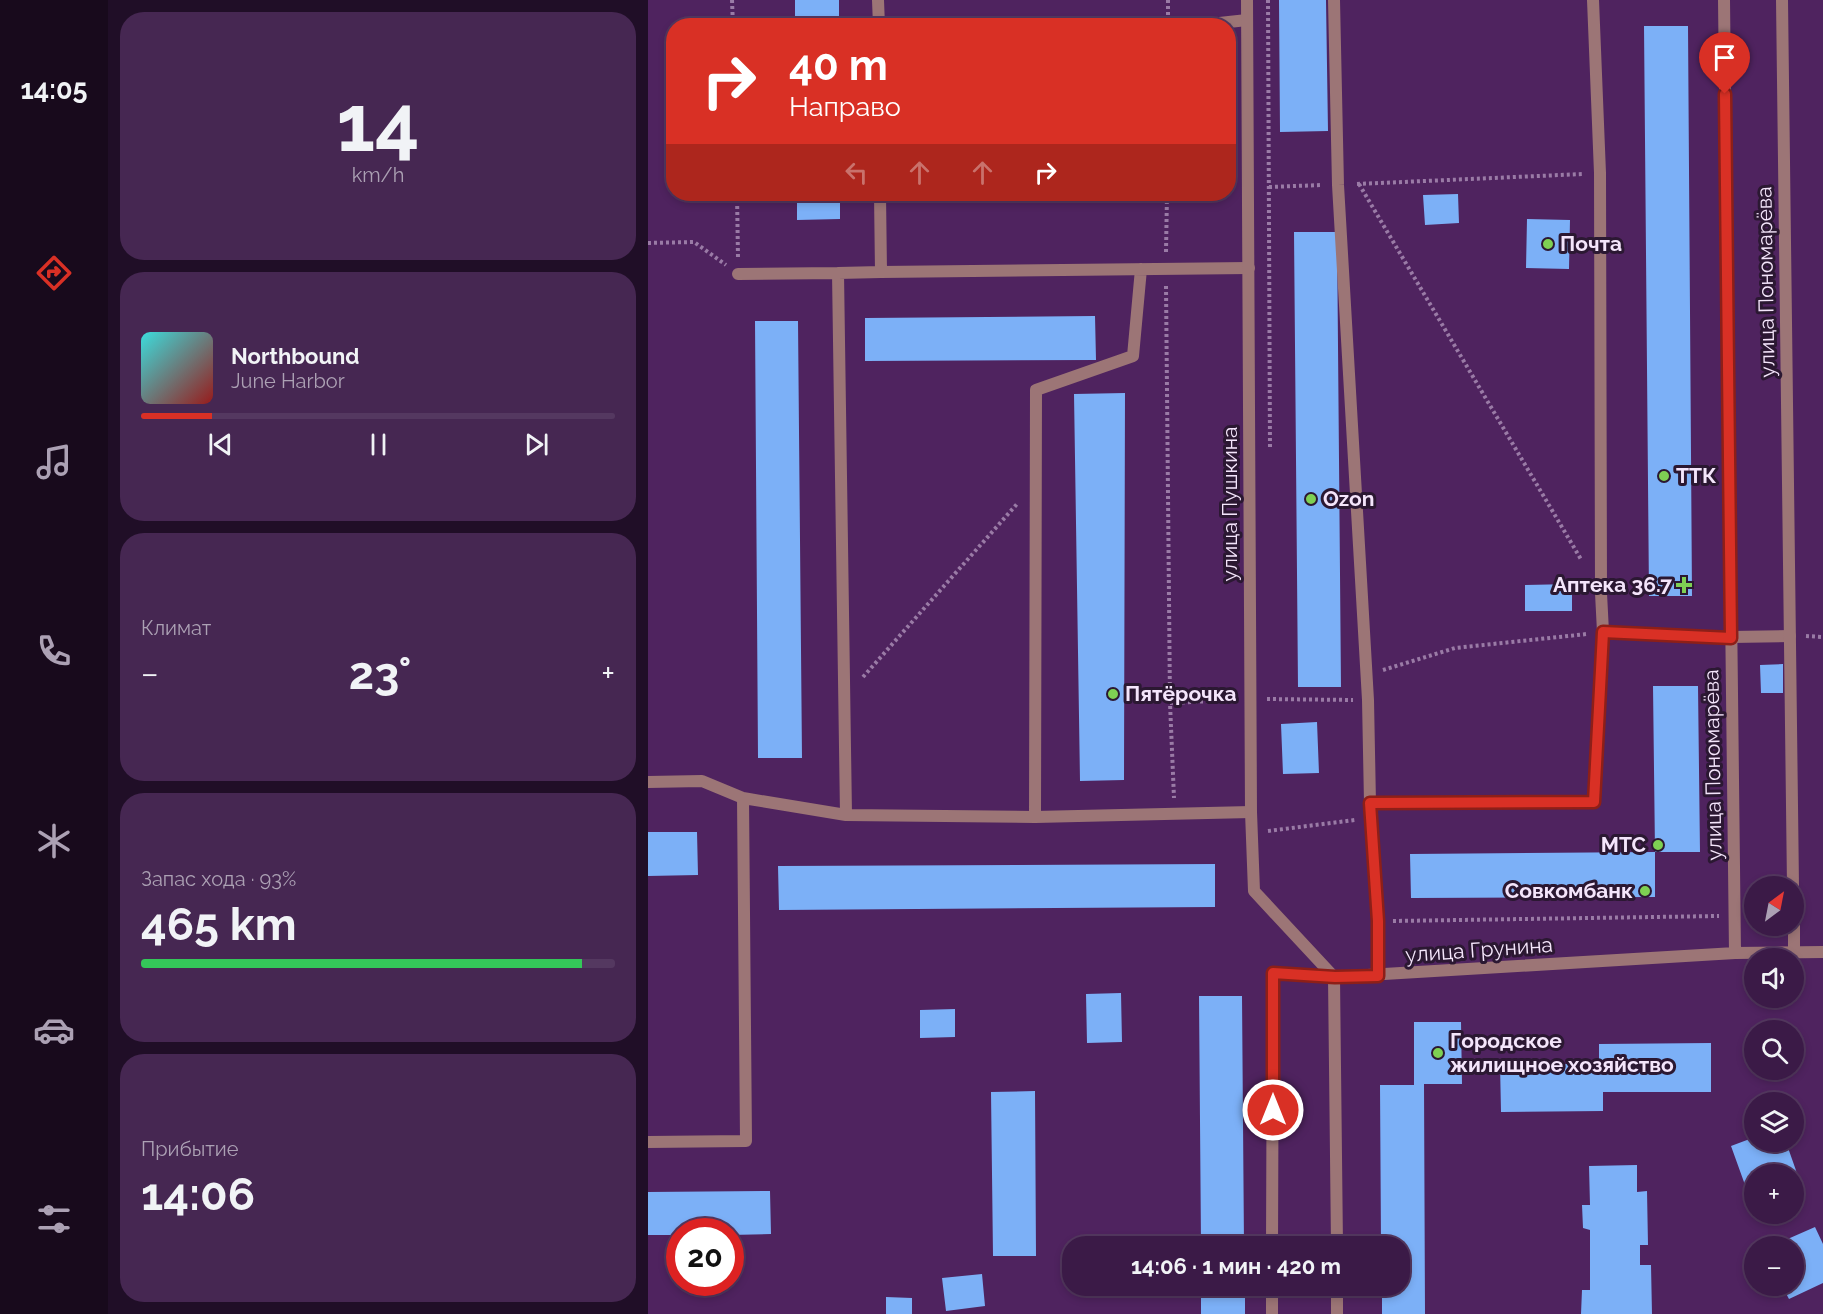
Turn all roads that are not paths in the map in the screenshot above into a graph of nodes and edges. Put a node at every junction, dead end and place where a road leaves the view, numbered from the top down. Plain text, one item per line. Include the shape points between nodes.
1 (878, 0) edge
2 (1247, 0) edge
3 (1335, 0) edge
4 (1593, 0) edge
5 (1724, 0) edge
6 (1782, 0) edge
7 (879, 18) edge
8 (1247, 20) junction
9 (1236, 21) edge
10 (880, 201) edge
11 (1249, 268) junction
12 (1141, 269) junction
13 (880, 272) junction
14 (837, 273) junction
15 (738, 274) road end
16 (1603, 632) junction
17 (1790, 636) junction
18 (1731, 638) junction
19 (648, 782) edge
20 (743, 798) junction
21 (1370, 803) junction
22 (1251, 812) junction
23 (846, 815) junction
24 (1035, 817) junction
25 (1793, 876) edge
26 (1804, 952) edge
27 (1823, 952) edge
28 (1735, 953) junction
29 (1744, 953) edge
30 (1378, 976) junction
31 (1335, 977) junction
32 (648, 1142) edge
33 (1272, 1236) edge
34 (1337, 1236) edge
35 (1272, 1296) edge
36 (1337, 1296) edge
37 (1272, 1314) edge
38 (1337, 1314) edge

1 - 7 street
2 - 8 street, улица Пушкина
3 - 21 street via 1338,185
4 - 16 street via 1600,173
5 - 18 street, улица Пономарёва
6 - 17 street, улица Пономарёва
8 - 9 street
8 - 11 street, улица Пушкина
10 - 13 street
11 - 12 street
11 - 22 street, улица Пушкина
12 - 13 street
12 - 24 street via 1133,356 1036,390
13 - 14 street
14 - 15 street
14 - 23 street
16 - 18 street
16 - 21 street via 1594,802
17 - 18 street
17 - 25 street, улица Пономарёва
18 - 28 street, улица Пономарёва
19 - 20 street via 702,781
20 - 23 street
20 - 32 street via 746,1141
21 - 30 street
22 - 24 street
22 - 31 street, улица Пушкина via 1254,891
23 - 24 street
26 - 27 street, улица Грунина
28 - 29 street, улица Грунина
28 - 30 street, улица Грунина
30 - 31 street, улица Грунина
31 - 33 street, улица Грунина via 1273,973
31 - 34 street
35 - 37 street
36 - 38 street

